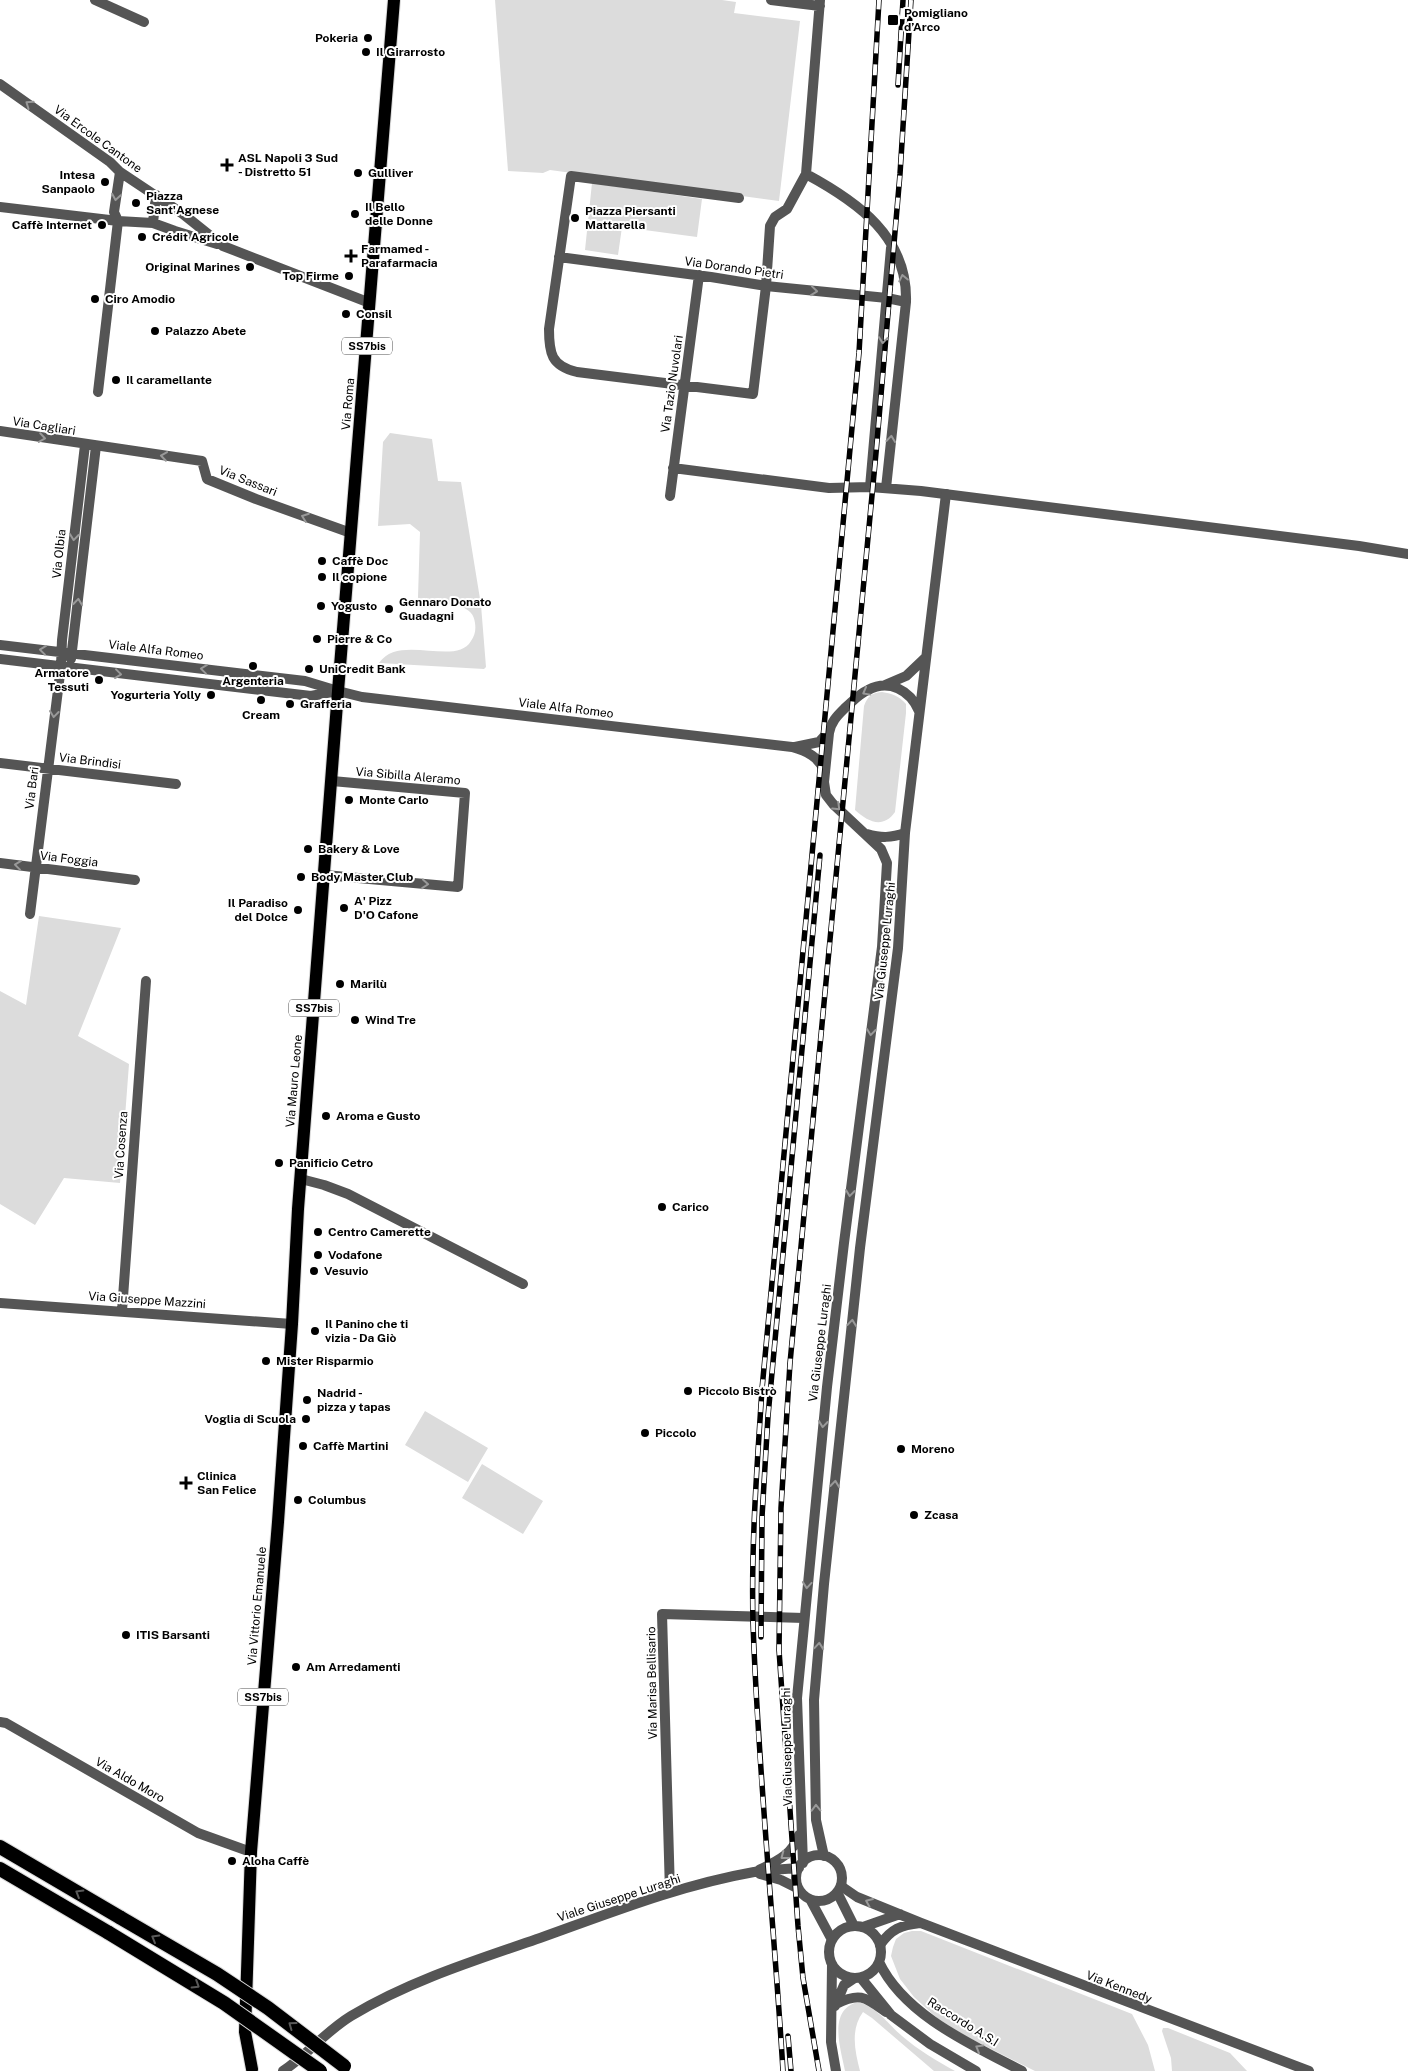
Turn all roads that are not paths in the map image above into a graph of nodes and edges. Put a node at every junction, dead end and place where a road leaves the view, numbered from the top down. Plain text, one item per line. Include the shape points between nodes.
1 (95, 0) edge
2 (394, 0) edge
3 (771, 0) edge
4 (805, 2) edge
5 (820, 3) edge
6 (144, 22) dead end
7 (0, 84) edge
8 (120, 172) junction
9 (806, 174) junction
10 (156, 195) junction
11 (739, 198) dead end
12 (0, 207) edge
13 (118, 221) junction
14 (153, 223) junction
15 (889, 240) junction
16 (223, 246) junction
17 (559, 257) junction
18 (699, 275) junction
19 (766, 286) junction
20 (887, 298) junction
21 (906, 302) junction
22 (370, 303) junction
23 (685, 385) junction
24 (98, 392) dead end
25 (0, 431) edge
26 (85, 445) junction
27 (96, 446) junction
28 (674, 468) junction
29 (870, 486) junction
30 (886, 488) junction
31 (946, 494) junction
32 (670, 496) dead end
33 (351, 533) junction
34 (1408, 554) edge
35 (0, 644) edge
36 (67, 653) junction
37 (926, 657) junction
38 (0, 659) edge
39 (66, 667) junction
40 (885, 685) junction
41 (338, 691) junction
42 (919, 712) junction
43 (829, 731) junction
44 (792, 747) junction
45 (0, 762) edge
46 (48, 769) junction
47 (825, 772) junction
48 (332, 781) junction
49 (176, 784) dead end
50 (866, 834) junction
51 (905, 834) junction
52 (0, 863) edge
53 (35, 867) junction
54 (324, 875) junction
55 (135, 880) dead end
56 (30, 914) dead end
57 (146, 981) dead end
58 (301, 1179) junction
59 (522, 1284) dead end
60 (0, 1302) edge
61 (122, 1311) junction
62 (292, 1324) junction
63 (804, 1618) junction
64 (0, 1722) edge
65 (802, 1829) junction
66 (0, 1847) edge
67 (250, 1852) junction
68 (824, 1856) junction
69 (801, 1866) junction
70 (0, 1869) edge
71 (754, 1872) junction
72 (799, 1889) junction
73 (839, 1889) junction
74 (670, 1892) junction
75 (810, 1899) junction
76 (900, 1914) junction
77 (921, 1923) junction
78 (859, 1927) junction
79 (832, 1940) junction
80 (880, 1945) junction
81 (879, 1962) junction
82 (832, 1965) junction
83 (857, 1978) junction
84 (836, 2004) junction
85 (891, 2015) junction
86 (831, 2022) junction
87 (347, 2068) edge
88 (254, 2070) edge
89 (283, 2071) edge
90 (320, 2071) edge
91 (836, 2071) edge
92 (976, 2071) edge
93 (1022, 2071) edge
94 (1309, 2071) edge

1 - 6 street
2 - 22 main road, Via Roma / SS7bis
3 - 4 street
4 - 5 street
5 - 9 street
8 -> 7 street, Via Ercole Cantone
8 - 10 street, Via Ercole Cantone
8 -> 13 street via 114,212
9 - 15 street via 834,189 868,216
9 - 19 street via 787,209 775,217 770,226
10 - 14 street
10 - 16 street, Via Ercole Cantone
11 - 17 street via 571,176
12 - 13 street
13 - 14 street
13 - 24 street
14 - 16 street
15 - 20 street
21 -> 15 street via 903,274
16 - 22 street, Via Ercole Cantone
17 - 18 street, Via Dorando Pietri
17 - 23 street via 549,329 551,354 558,365 577,372
18 - 19 street, Via Dorando Pietri
18 - 23 street, Via Tazio Nuvolari
19 -> 20 street, Via Dorando Pietri
19 - 23 street via 753,394
20 - 21 street, Via Dorando Pietri
20 -> 29 street
30 -> 21 street
22 - 33 main road, Via Roma / SS7bis
23 - 28 street, Via Tazio Nuvolari
25 -> 26 street, Via Cagliari
26 - 27 street, Via Sassari
26 -> 36 street, Via Olbia
33 -> 27 street, Via Sassari via 207,479 202,461
36 -> 27 street, Via Olbia
28 - 29 street via 829,488
28 - 32 street, Via Tazio Nuvolari
29 - 30 street
30 - 31 street
31 - 34 street
31 - 37 street, Via Giuseppe Luraghi
33 - 41 main road, Via Roma / SS7bis
36 -> 35 street, Viale Alfa Romeo
36 - 39 street, Via Olbia
41 -> 36 street, Viale Alfa Romeo via 312,682
37 - 40 street, Via Giuseppe Luraghi via 906,676
37 - 42 street, Via Giuseppe Luraghi
38 - 39 street, Viale Alfa Romeo
39 -> 41 street, Viale Alfa Romeo via 311,696
39 -> 46 street, Via Bari
40 - 42 street via 901,689 913,698
40 -> 43 street, Via Giuseppe Luraghi via 858,696 833,720
41 - 44 street, Viale Alfa Romeo
41 - 48 main road, Via Mauro Leone / SS7bis
42 - 51 street, Via Giuseppe Luraghi
43 - 44 street via 819,742
43 - 47 street, Via Giuseppe Luraghi
44 - 47 street via 815,757
45 - 46 street, Via Brindisi
46 - 49 street, Via Brindisi
46 - 53 street, Via Bari
47 -> 50 street, Via Giuseppe Luraghi via 824,788 829,800
48 - 54 main road, Via Mauro Leone / SS7bis
54 -> 48 street, Via Sibilla Aleramo via 458,887 459,877 465,793
50 - 51 street via 887,837
50 -> 63 street, Via Giuseppe Luraghi via 881,849 887,863 882,947 827,1387
68 -> 51 street, Via Giuseppe Luraghi via 816,1820 815,1690 845,1382 898,948
53 -> 52 street, Via Foggia
53 - 55 street, Via Foggia
53 - 56 street, Via Bari
54 - 58 main road, Via Mauro Leone / SS7bis
57 - 61 street, Via Cosenza
58 - 59 street via 348,1194
58 - 62 main road, Via Mauro Leone / SS7bis
60 - 61 street, Via Giuseppe Mazzini
61 - 62 street, Via Giuseppe Mazzini
62 - 67 main road, Via Vittorio Emanuele / SS7bis
63 - 65 street, Via Giuseppe Luraghi via 797,1698
63 - 74 street, Via Marisa Bellisario via 662,1614
64 - 67 street, Via Aldo Moro via 198,1833
65 - 69 street, Via Giuseppe Luraghi
65 -> 71 street, Viale Giuseppe Luraghi via 796,1845 789,1852
87 -> 66 highway, bridge via 217,1974
67 - 88 main road, Via Vittorio Emanuele / SS7bis via 245,2032
68 - 69 street via 810,1858
68 - 73 street via 837,1864 842,1878
69 - 71 street, Viale Giuseppe Luraghi
69 - 72 street via 797,1875
70 -> 90 highway, bridge via 224,2002
71 - 72 street
71 - 74 street, Viale Giuseppe Luraghi
72 - 75 street
73 - 75 street via 825,1900
76 -> 73 street, Via Kennedy
73 - 78 street
74 - 89 street, Viale Giuseppe Luraghi via 388,1996 335,2027
75 - 79 street
76 - 77 street, Via Kennedy
76 - 78 street
77 - 80 street via 899,1926
77 - 94 street, Via Kennedy
78 - 79 street via 845,1928
78 - 80 street via 876,1937
79 - 82 street via 829,1957
80 - 81 street
81 - 83 street via 869,1975
93 -> 81 street, Raccordo A.S.I via 932,2020 899,1992
82 - 83 street via 837,1972
82 - 86 street
83 - 84 street via 844,1985
83 - 85 street
84 - 85 street via 860,1996
84 - 86 street
85 - 92 street via 930,2044
86 - 91 street

